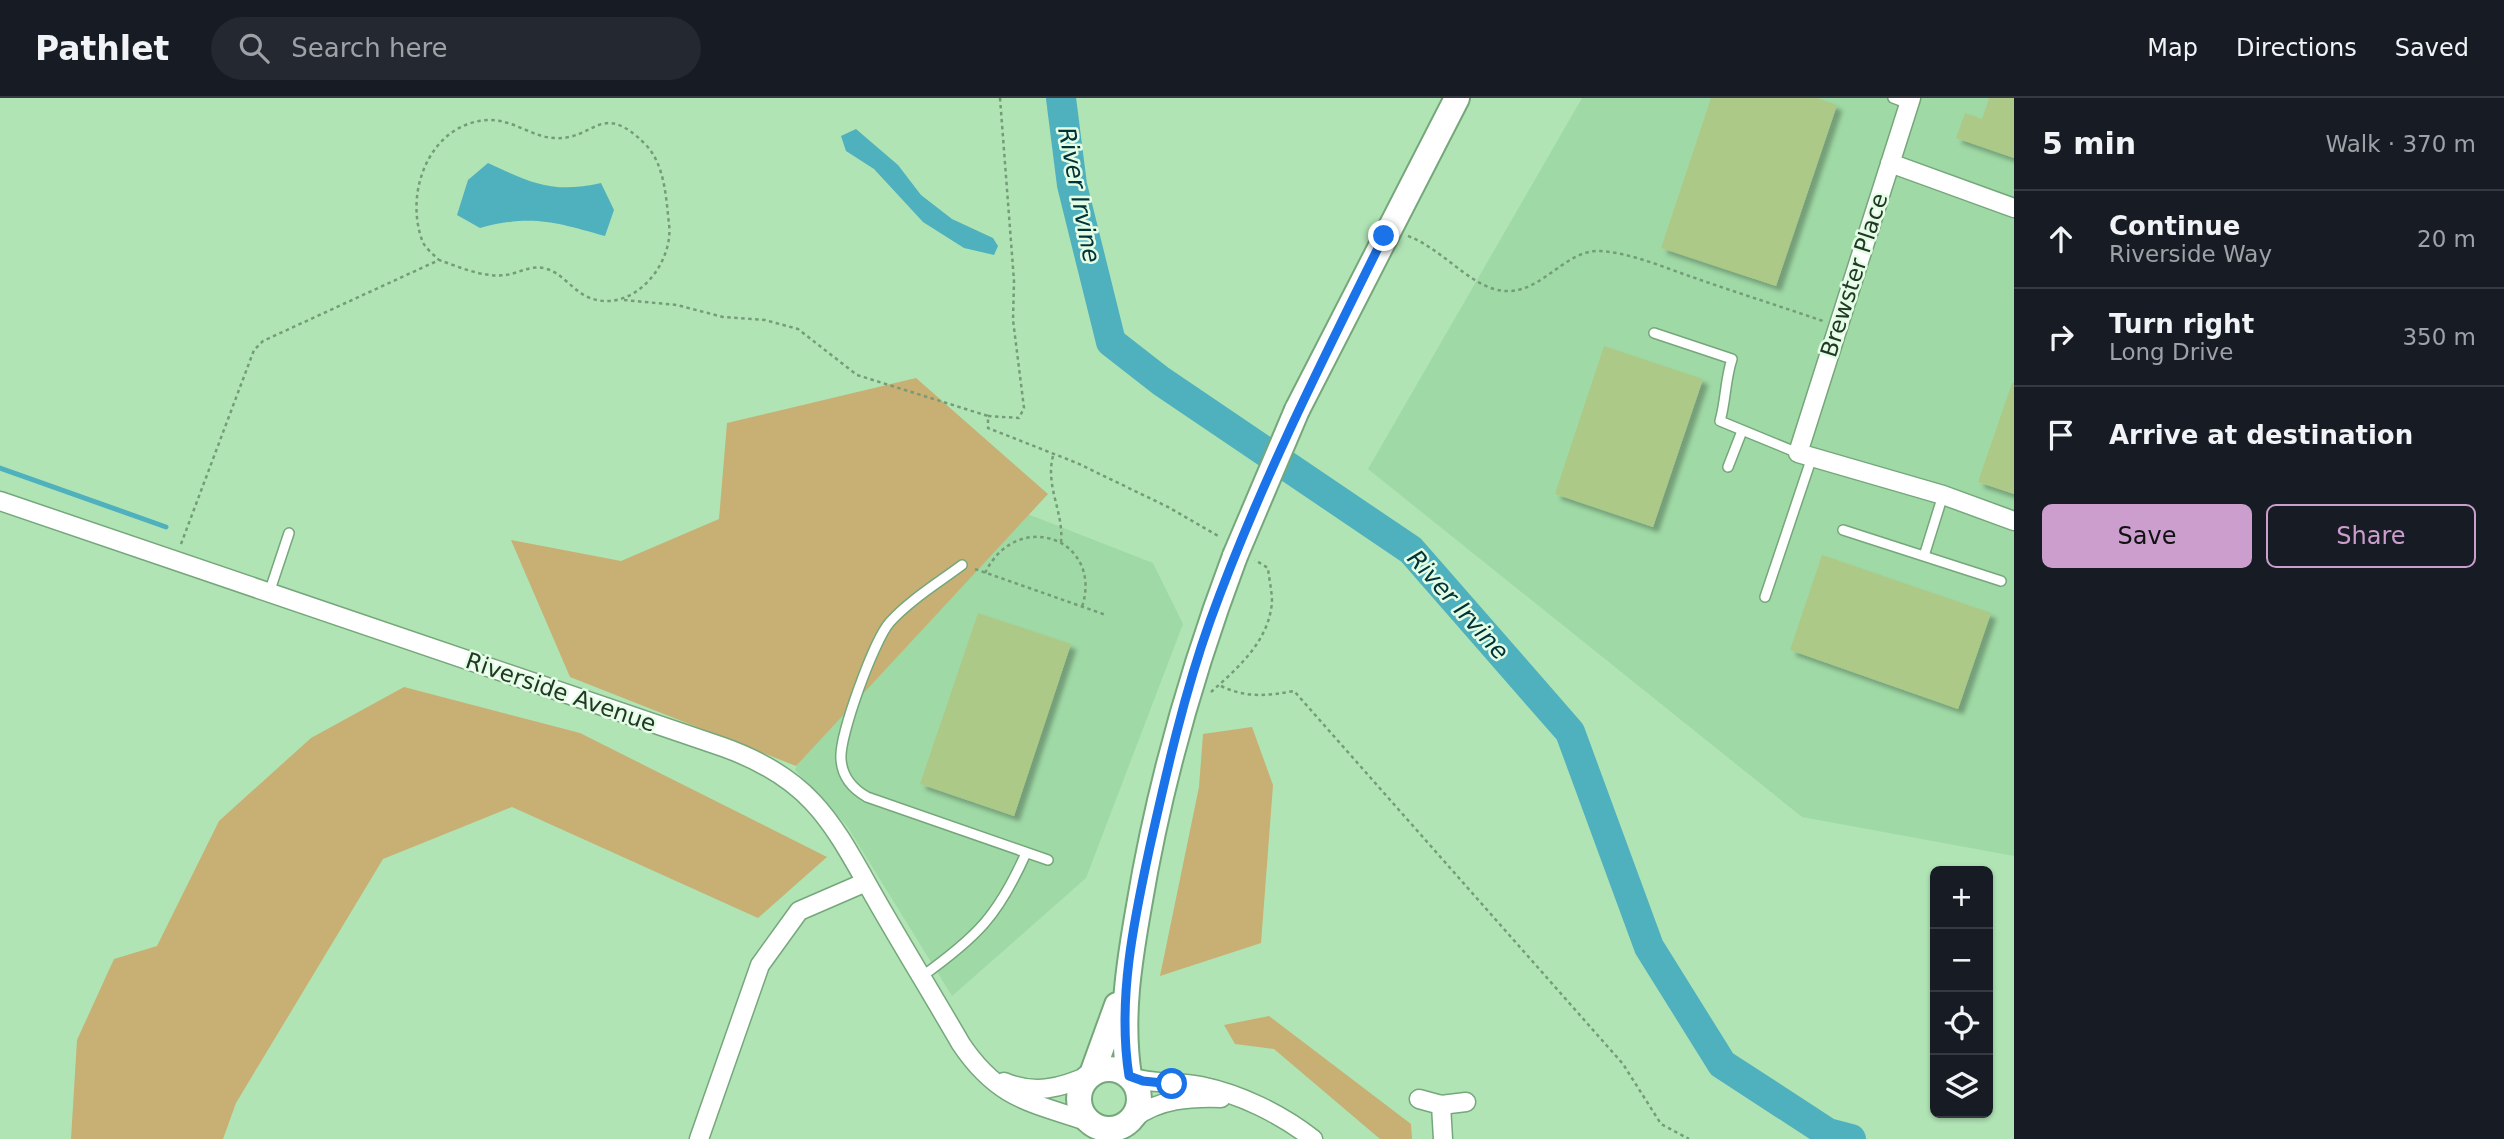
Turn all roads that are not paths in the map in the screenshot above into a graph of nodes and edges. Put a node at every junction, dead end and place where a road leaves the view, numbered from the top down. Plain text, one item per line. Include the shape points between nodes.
1 (1457, 98) edge
2 (1904, 100) edge
3 (1890, 163) junction
4 (2014, 208) edge
5 (1654, 333) dead end
6 (1742, 431) junction
7 (1805, 455) junction
8 (1728, 467) dead end
9 (1943, 495) junction
10 (0, 501) edge
11 (2014, 521) edge
12 (1843, 530) dead end
13 (289, 533) dead end
14 (1924, 556) junction
15 (962, 565) road end
16 (2001, 581) dead end
17 (269, 593) junction
18 (1765, 597) dead end
19 (1027, 853) junction
20 (1048, 860) dead end
21 (866, 882) junction
22 (1128, 967) junction
23 (922, 977) junction
24 (980, 1068) junction
25 (1091, 1074) junction
26 (1130, 1077) junction
27 (1238, 1098) junction
28 (1419, 1099) dead end
29 (1465, 1102) dead end
30 (1441, 1105) junction
31 (1130, 1126) edge
32 (1092, 1128) edge
33 (699, 1139) edge
34 (1313, 1139) edge
35 (1443, 1139) edge

1 - 22 main road, bridge via 1297,410 1235,556 1176,734
2 - 3 street, Brewster Place
3 - 4 street
3 - 7 street, Brewster Place via 1838,326
5 - 6 lane via 1732,359 1720,421
6 - 7 lane
6 - 8 lane
7 - 9 street
7 - 18 lane
9 - 11 street
9 - 14 lane
10 - 17 street, Riverside Avenue
12 - 14 lane
13 - 17 lane
14 - 16 lane
15 - 19 lane via 900,613 878,639 842,743 841,761 849,782 867,797
17 - 21 street, Riverside Avenue via 747,756 784,776 821,810
19 - 20 lane
19 - 23 lane via 987,924
21 - 23 street, Riverside Avenue
21 - 33 street via 799,912 760,965
22 - 25 main road
22 - 26 main road via 1125,1037
23 - 24 street, Riverside Avenue
24 - 25 street, Riverside Avenue via 1006,1083 1037,1090 1064,1086
24 - 32 street, Riverside Avenue via 1018,1099
25 - 26 main road via 1111,1068
25 - 32 main road via 1079,1093 1082,1113
26 - 27 street via 1202,1086
26 - 31 main road via 1140,1101
27 - 31 street via 1171,1101 1152,1107
27 - 34 street via 1285,1119
28 - 30 street
29 - 30 street
30 - 35 street
31 - 32 main road

